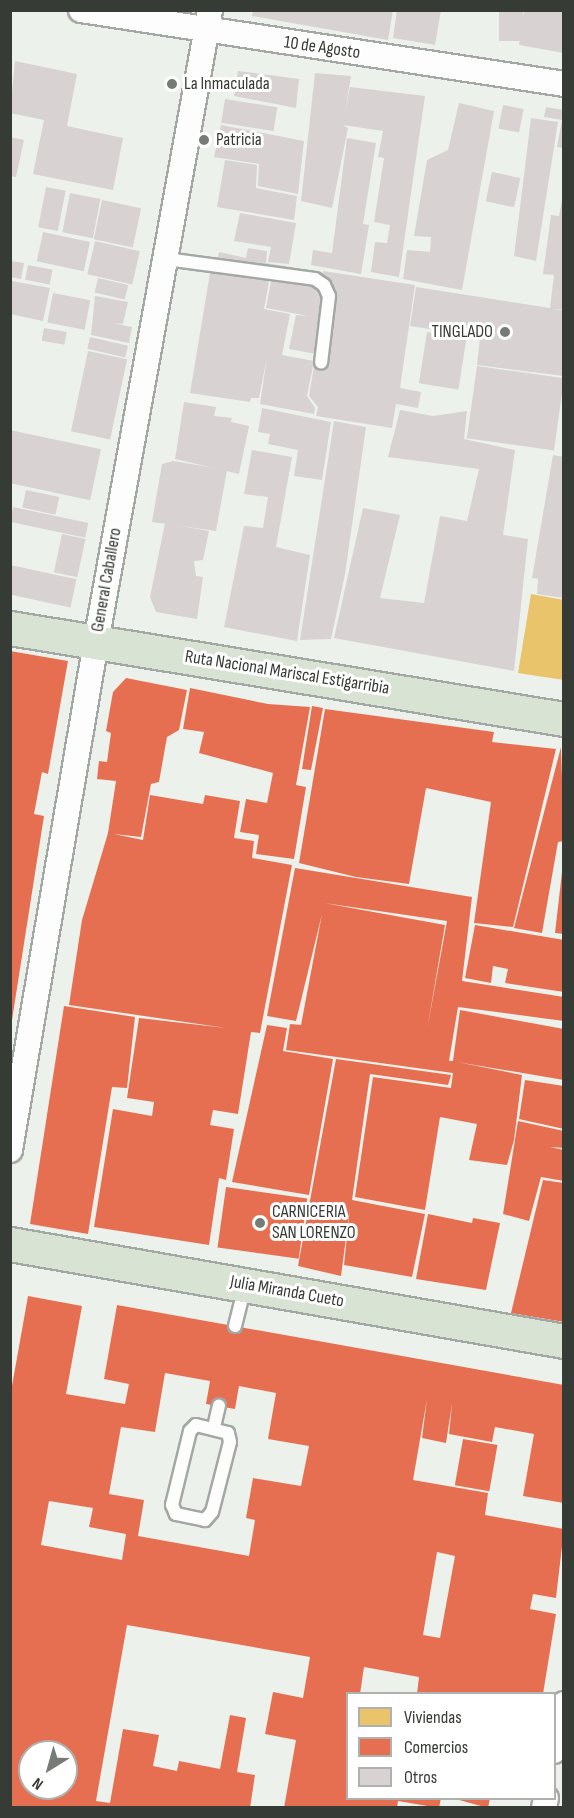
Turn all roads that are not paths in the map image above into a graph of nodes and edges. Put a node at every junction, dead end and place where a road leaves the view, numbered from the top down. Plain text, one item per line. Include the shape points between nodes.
1 (81, 10) edge
2 (209, 21) edge
3 (564, 84) edge
4 (166, 259) junction
5 (321, 363) dead end
6 (10, 628) edge
7 (96, 642) junction
8 (564, 719) edge
9 (10, 1150) edge
10 (10, 1244) edge
11 (245, 1285) junction
12 (235, 1326) dead end
13 (564, 1341) edge
14 (219, 1406) dead end
15 (214, 1427) junction
16 (564, 1704) edge
17 (556, 1746) edge

1 - 2 street, 10 de Agosto
2 - 3 street, 10 de Agosto
2 - 4 street, General Caballero
4 - 5 lane via 315,279 324,285 329,296
4 - 7 street, General Caballero
6 - 7 highway, Ruta Nacional Mariscal Estigarribia
7 - 8 highway, Ruta Nacional Mariscal Estigarribia
7 - 9 street, General Caballero
10 - 11 highway, Julia Miranda Cueto
11 - 12 lane
11 - 13 highway, Julia Miranda Cueto
14 - 15 lane
15 - 15 lane via 228,1433 230,1442 212,1512 205,1520 177,1514 172,1505 190,1431 196,1425
16 - 17 street

